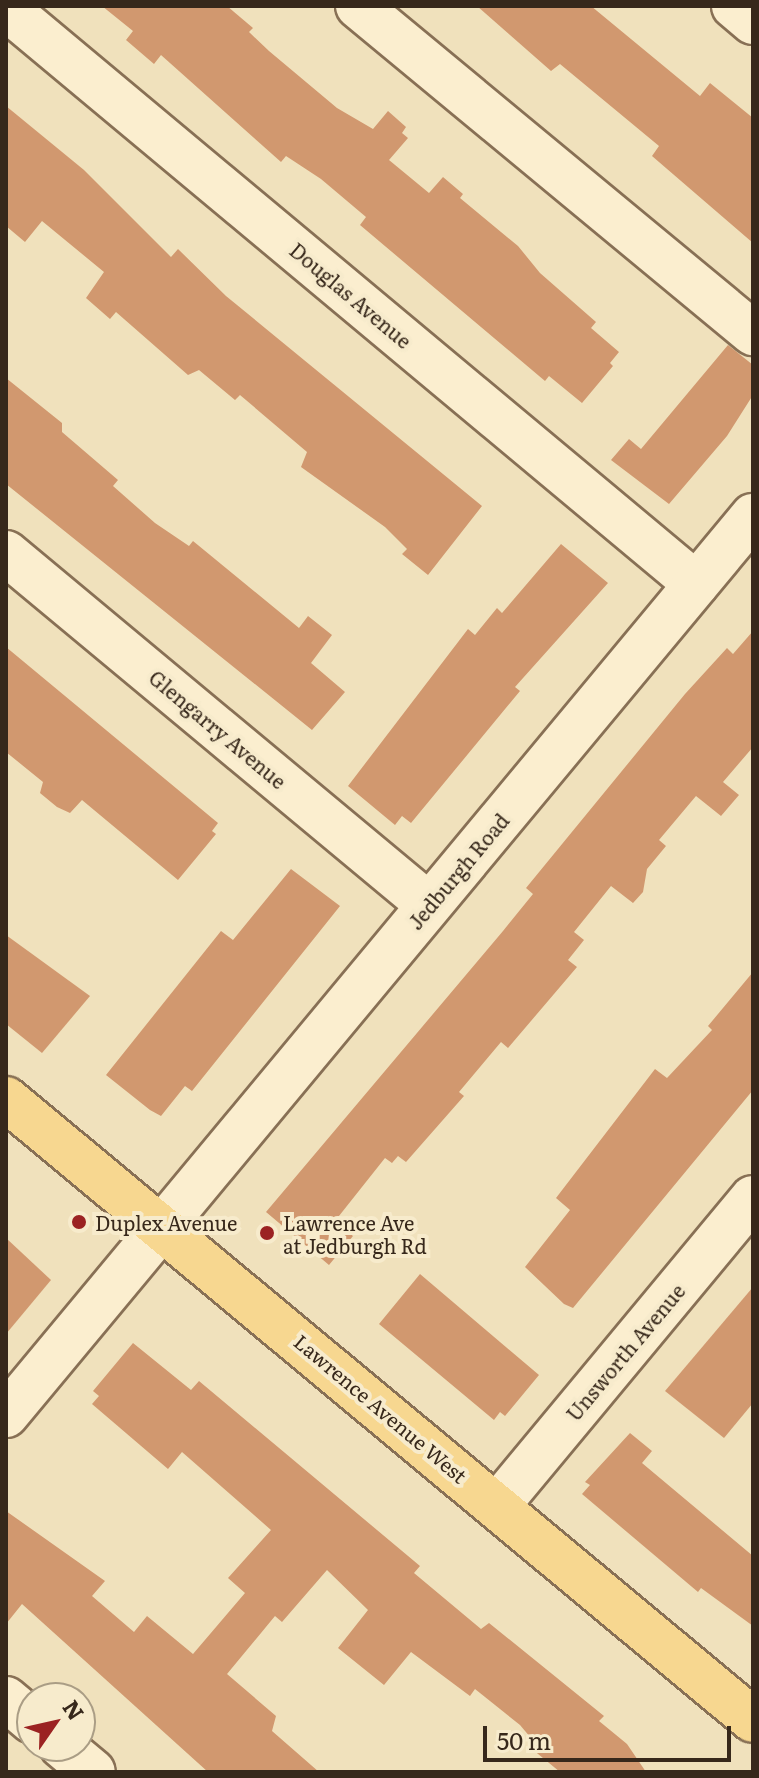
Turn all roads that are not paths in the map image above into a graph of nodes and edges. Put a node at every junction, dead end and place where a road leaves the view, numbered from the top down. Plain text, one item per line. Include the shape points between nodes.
1 (358, 6) edge
2 (734, 6) edge
3 (6, 8) edge
4 (753, 22) edge
5 (753, 333) edge
6 (753, 516) edge
7 (6, 553) edge
8 (696, 584) junction
9 (429, 905) junction
10 (6, 1099) edge
11 (753, 1198) edge
12 (163, 1225) junction
13 (6, 1415) edge
14 (497, 1506) junction
15 (753, 1720) edge

1 - 5 street
2 - 4 street
3 - 8 street, Douglas Avenue
6 - 8 street, Jedburgh Road
7 - 9 street, Glengarry Avenue
8 - 9 street, Jedburgh Road
9 - 12 street, Jedburgh Road
10 - 12 main road, Lawrence Avenue West
11 - 14 street, Unsworth Avenue
12 - 13 street
12 - 14 main road, Lawrence Avenue West
14 - 15 main road, Lawrence Avenue West

